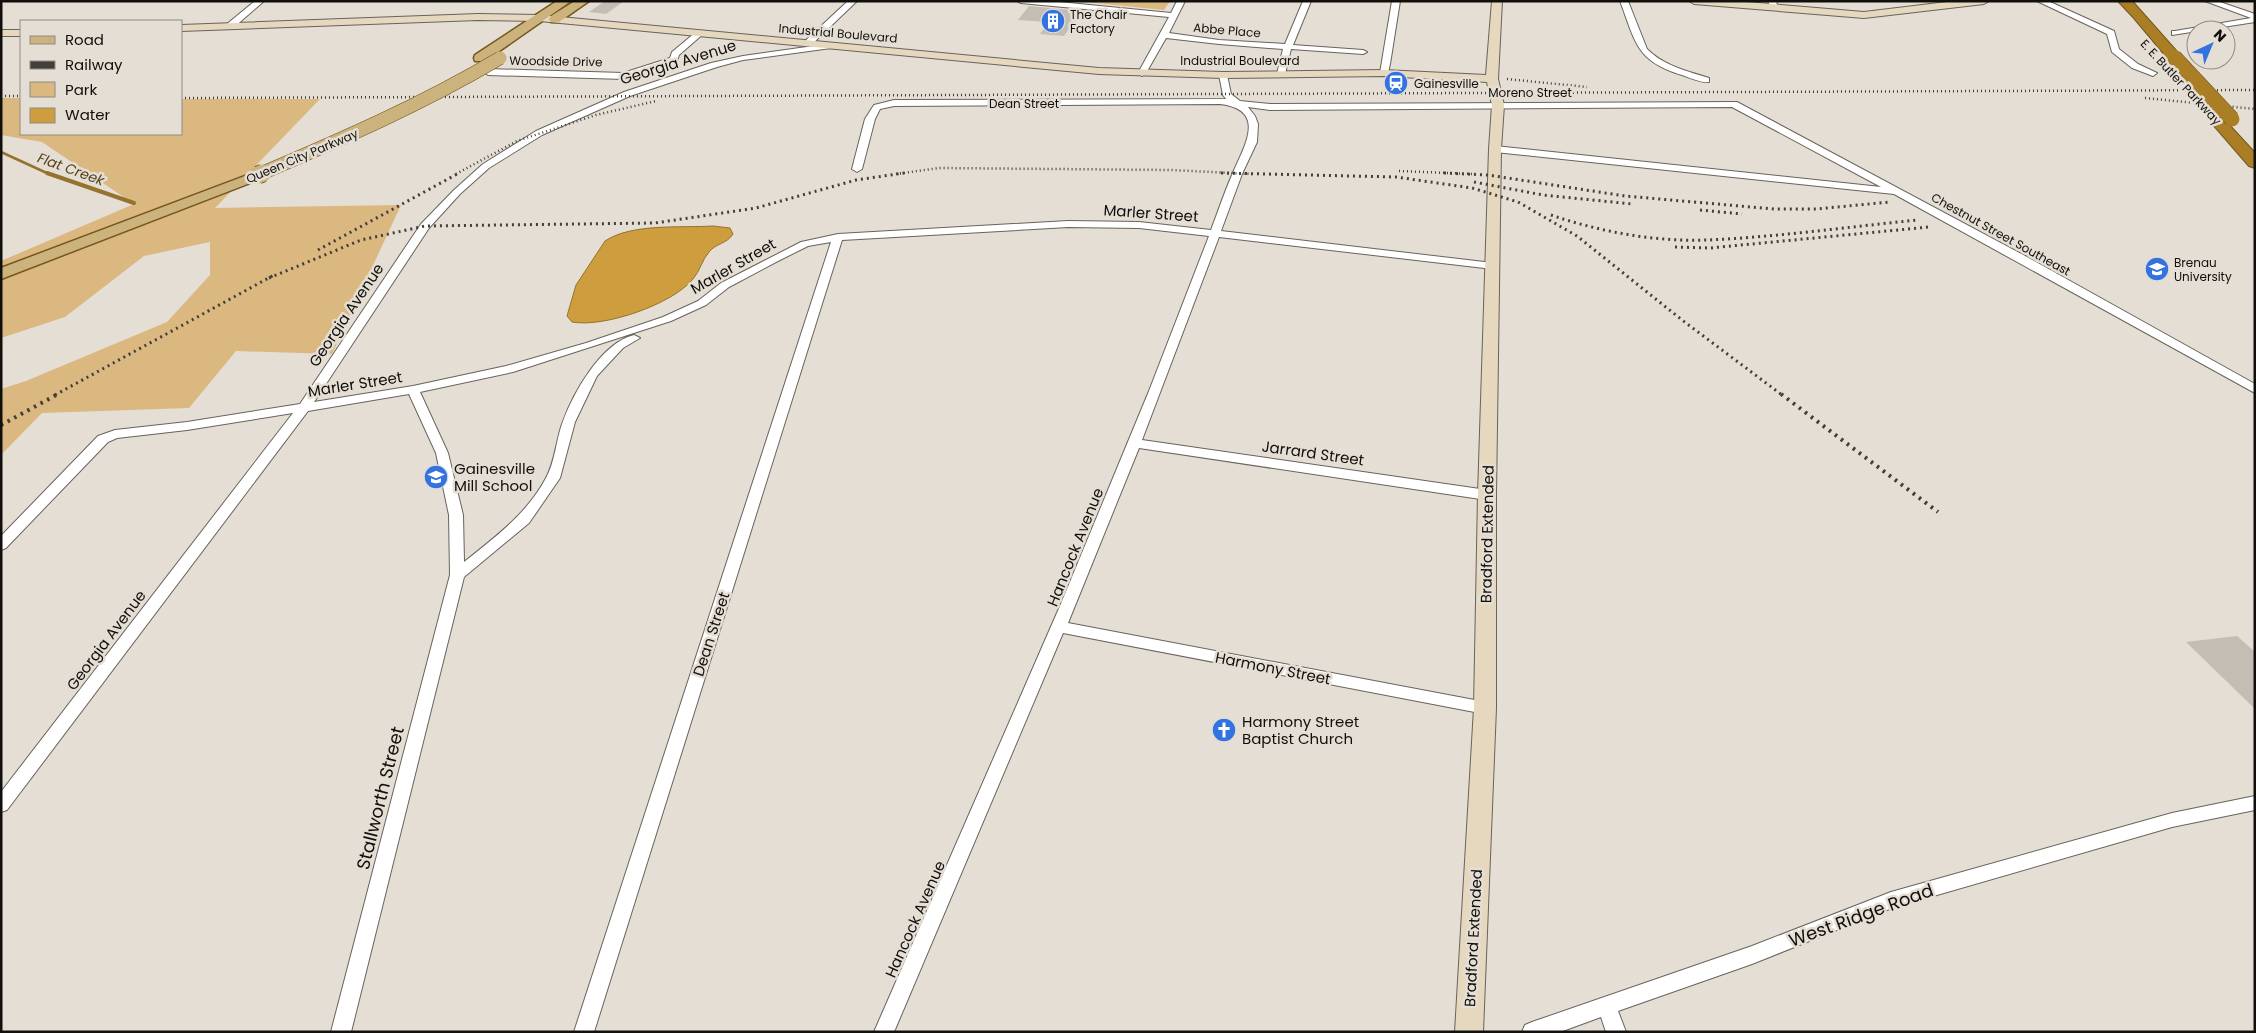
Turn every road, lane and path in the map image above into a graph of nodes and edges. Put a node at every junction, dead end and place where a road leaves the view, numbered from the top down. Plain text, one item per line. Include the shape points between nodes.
1 (260, 1) edge
2 (565, 1) edge
3 (583, 1) edge
4 (853, 1) edge
5 (1021, 1) edge
6 (1181, 1) edge
7 (1307, 1) edge
8 (1396, 1) edge
9 (1497, 1) edge
10 (1624, 1) edge
11 (1694, 1) edge
12 (1984, 1) edge
13 (2041, 1) edge
14 (2209, 1) edge
15 (2119, 4) edge
16 (1774, 5) edge
17 (1173, 15) junction
18 (539, 18) junction
19 (556, 19) junction
20 (2255, 19) edge
21 (230, 26) junction
22 (182, 28) edge
23 (20, 33) edge
24 (2175, 33) dead end
25 (1, 34) edge
26 (699, 34) junction
27 (1164, 36) junction
28 (807, 44) junction
29 (828, 46) junction
30 (1288, 46) junction
31 (1363, 52) dead end
32 (488, 72) dead end
33 (1142, 73) junction
34 (1384, 73) junction
35 (2153, 73) dead end
36 (1281, 74) junction
37 (1223, 75) junction
38 (1706, 80) dead end
39 (1495, 92) junction
40 (1236, 104) junction
41 (1734, 104) joint
42 (2255, 144) edge
43 (1495, 149) junction
44 (2255, 163) edge
45 (857, 169) dead end
46 (253, 172) junction
47 (1900, 192) junction
48 (1216, 233) junction
49 (838, 237) junction
50 (1, 261) edge
51 (1493, 266) junction
52 (1, 274) edge
53 (667, 319) junction
54 (2255, 389) edge
55 (413, 390) junction
56 (304, 407) junction
57 (1134, 443) junction
58 (1487, 496) junction
59 (1, 545) edge
60 (457, 575) junction
61 (1060, 627) junction
62 (1485, 708) junction
63 (2255, 803) edge
64 (1, 805) edge
65 (1606, 1007) junction
66 (341, 1032) edge
67 (584, 1032) edge
68 (884, 1032) edge
69 (1469, 1032) edge
70 (1532, 1032) edge
71 (1616, 1032) edge

1 - 21 street
2 - 18 main road, Queen City Parkway
3 - 19 main road, Queen City Parkway
4 - 28 street
5 - 17 street
6 - 17 street
7 - 30 street
8 - 34 street
9 - 39 street, Bradford Extended
10 - 38 street via 1647,55 1662,65
11 - 16 street
12 - 16 street via 1864,15
13 - 35 street via 2111,33 2115,50 2135,66
14 - 20 street
15 - 42 highway, E. E. Butler Parkway, bridge via 2174,57
15 - 44 highway, E. E. Butler Parkway via 2129,25
17 - 27 street
18 - 19 street, Industrial Boulevard
18 - 21 street, Industrial Boulevard via 478,17
18 - 46 main road, Queen City Parkway via 480,58 381,112
19 - 26 street, Industrial Boulevard
19 - 46 main road, Queen City Parkway, bridge via 460,82 373,126
20 - 24 street
21 - 22 street, Industrial Boulevard
23 - 25 street
26 - 28 street, Industrial Boulevard
26 - 32 street, Woodside Drive via 674,58 624,76
27 - 30 street, Abbe Place
27 - 33 street
28 - 29 street, Industrial Boulevard
29 - 33 street, Industrial Boulevard
29 - 56 street, Georgia Avenue via 743,58 654,84 546,130 499,157 457,192 425,226
30 - 31 street, Abbe Place
30 - 36 street
33 - 37 street, Industrial Boulevard
34 - 36 street, Industrial Boulevard
34 - 39 street, Industrial Boulevard via 1432,75
36 - 37 street, Industrial Boulevard
37 - 40 street, Hancock Avenue via 1227,95
39 - 40 street, Moreno Street via 1270,107
39 - 41 street, Moreno Street
39 - 43 street, Bradford Extended
40 - 45 street, Dean Street via 1183,101 894,103 876,107
40 - 48 street, Hancock Avenue via 1250,116 1254,140 1237,174
41 - 47 street, Chestnut Street Southeast
43 - 47 street
43 - 51 street, Bradford Extended
46 - 50 main road, Queen City Parkway
46 - 52 main road, Queen City Parkway
47 - 54 street, Chestnut Street Southeast
48 - 49 street, Marler Street via 1139,225 1068,224
48 - 51 street, Marler Street
48 - 57 street, Hancock Avenue
49 - 53 street, Marler Street via 805,244 725,285 702,303
49 - 67 street, Dean Street
51 - 58 street, Bradford Extended
53 - 55 street, Marler Street via 590,346
53 - 60 street via 620,346 592,375 569,422 553,478 524,520
55 - 56 street, Marler Street
55 - 60 street, Stallworth Street via 442,453 456,515
56 - 59 street, Marler Street via 115,434 103,439
56 - 64 street, Georgia Avenue
57 - 58 street, Jarrard Street
57 - 61 street, Hancock Avenue
58 - 62 street, Bradford Extended
60 - 66 street, Stallworth Street
61 - 62 street, Harmony Street
61 - 68 street, Hancock Avenue
62 - 69 street, Bradford Extended
63 - 65 street, West Ridge Road via 2172,820 1891,900 1752,955
65 - 70 street, West Ridge Road
65 - 71 street

